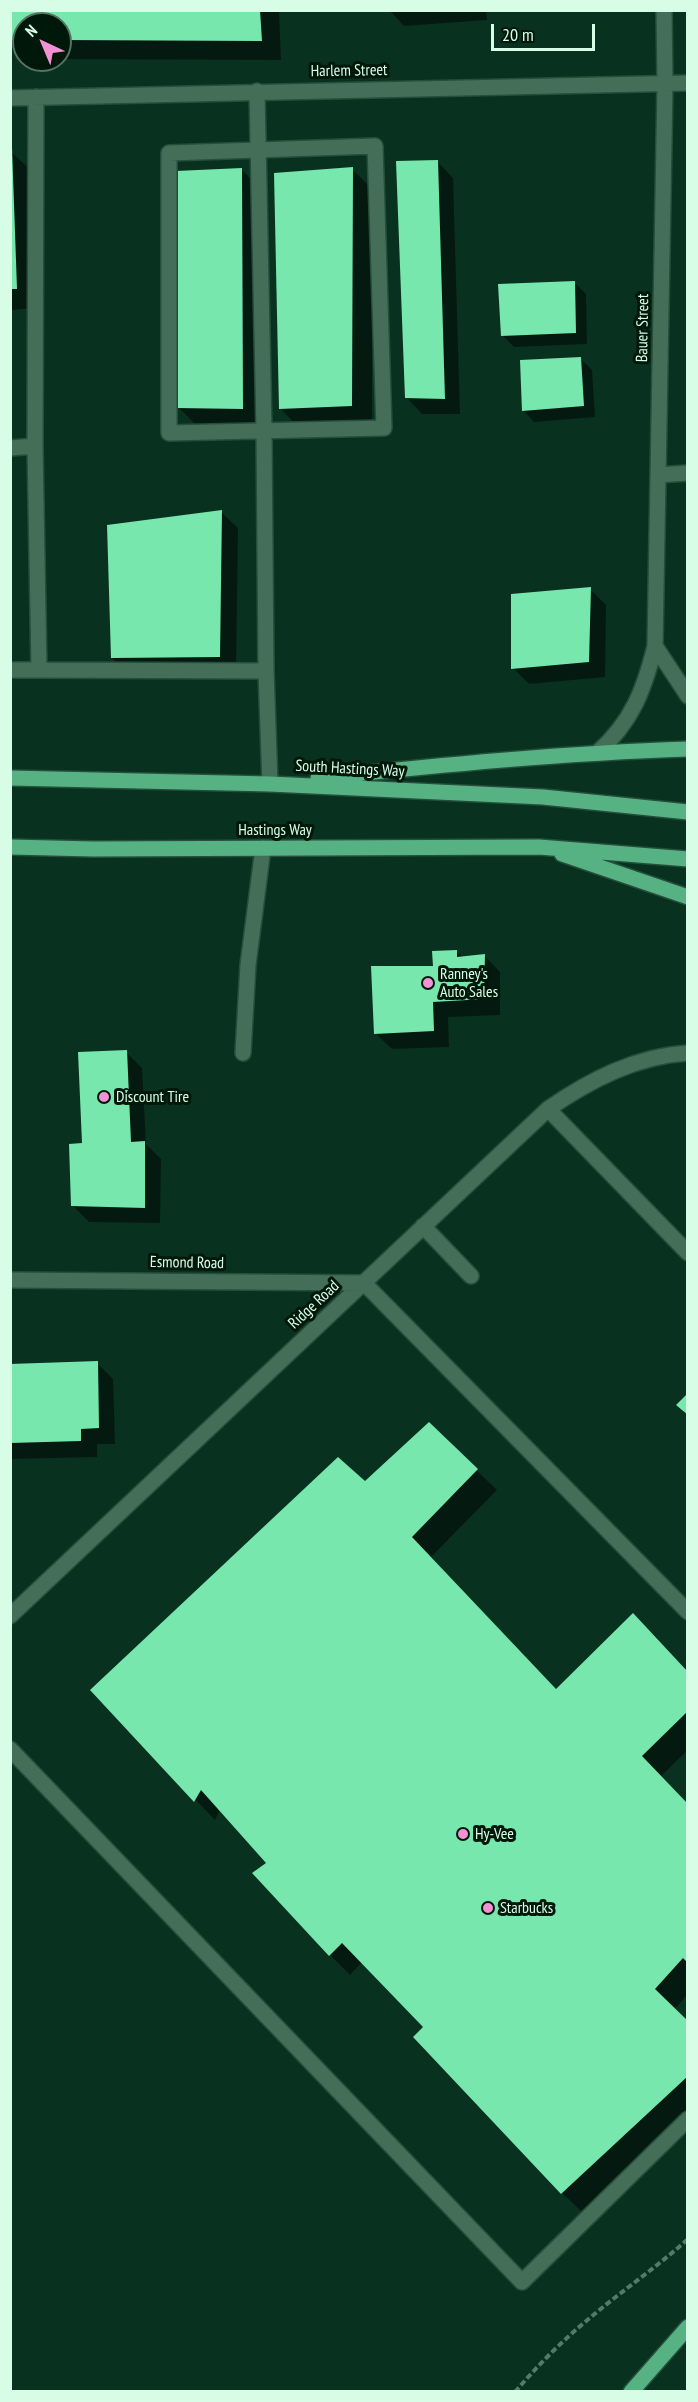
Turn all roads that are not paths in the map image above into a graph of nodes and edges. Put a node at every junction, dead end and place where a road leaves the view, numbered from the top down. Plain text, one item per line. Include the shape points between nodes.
1 (664, 10) edge
2 (687, 83) edge
3 (665, 84) junction
4 (257, 91) junction
5 (36, 97) junction
6 (10, 98) edge
7 (258, 152) junction
8 (264, 431) junction
9 (35, 446) junction
10 (10, 448) edge
11 (687, 472) edge
12 (658, 474) junction
13 (655, 646) junction
14 (10, 670) edge
15 (39, 670) junction
16 (266, 671) junction
17 (687, 696) edge
18 (687, 749) edge
19 (597, 753) junction
20 (10, 778) edge
21 (270, 784) junction
22 (687, 812) edge
23 (10, 847) edge
24 (539, 847) junction
25 (263, 848) junction
26 (687, 859) edge
27 (687, 897) edge
28 (243, 1053) dead end
29 (687, 1053) edge
30 (548, 1109) junction
31 (423, 1226) junction
32 (687, 1252) edge
33 (471, 1276) dead end
34 (10, 1280) edge
35 (364, 1283) junction
36 (687, 1612) edge
37 (10, 1616) edge
38 (10, 1749) edge
39 (687, 2119) edge
40 (687, 2327) edge
41 (631, 2391) edge

1 - 3 street, Bauer Street
2 - 3 street, Harlem Street
3 - 4 street, Harlem Street
3 - 12 street, Bauer Street
4 - 5 street, Harlem Street
4 - 7 street
5 - 6 street, Harlem Street
5 - 9 street
7 - 8 street
7 - 8 street via 169,153 169,433
7 - 8 street via 375,146 384,428
8 - 16 street
9 - 10 street
9 - 15 street
11 - 12 street
12 - 13 street, Bauer Street
13 - 17 street
13 - 19 street, Bauer Street via 649,671 623,728
14 - 15 street
15 - 16 street
16 - 21 street
18 - 19 main road
19 - 21 main road via 478,761
20 - 21 main road, South Hastings Way
21 - 22 main road, South Hastings Way via 543,797
23 - 25 main road, Hastings Way
24 - 25 main road, Hastings Way
24 - 26 main road
24 - 27 main road
25 - 28 street via 248,965
29 - 30 street, Ridge Road via 664,1054 627,1066 596,1079
30 - 31 street, Ridge Road
30 - 32 street
31 - 33 street
31 - 35 street, Ridge Road
34 - 35 street, Esmond Road
35 - 36 street
35 - 37 street, Ridge Road
38 - 39 street via 522,2282
40 - 41 main road

